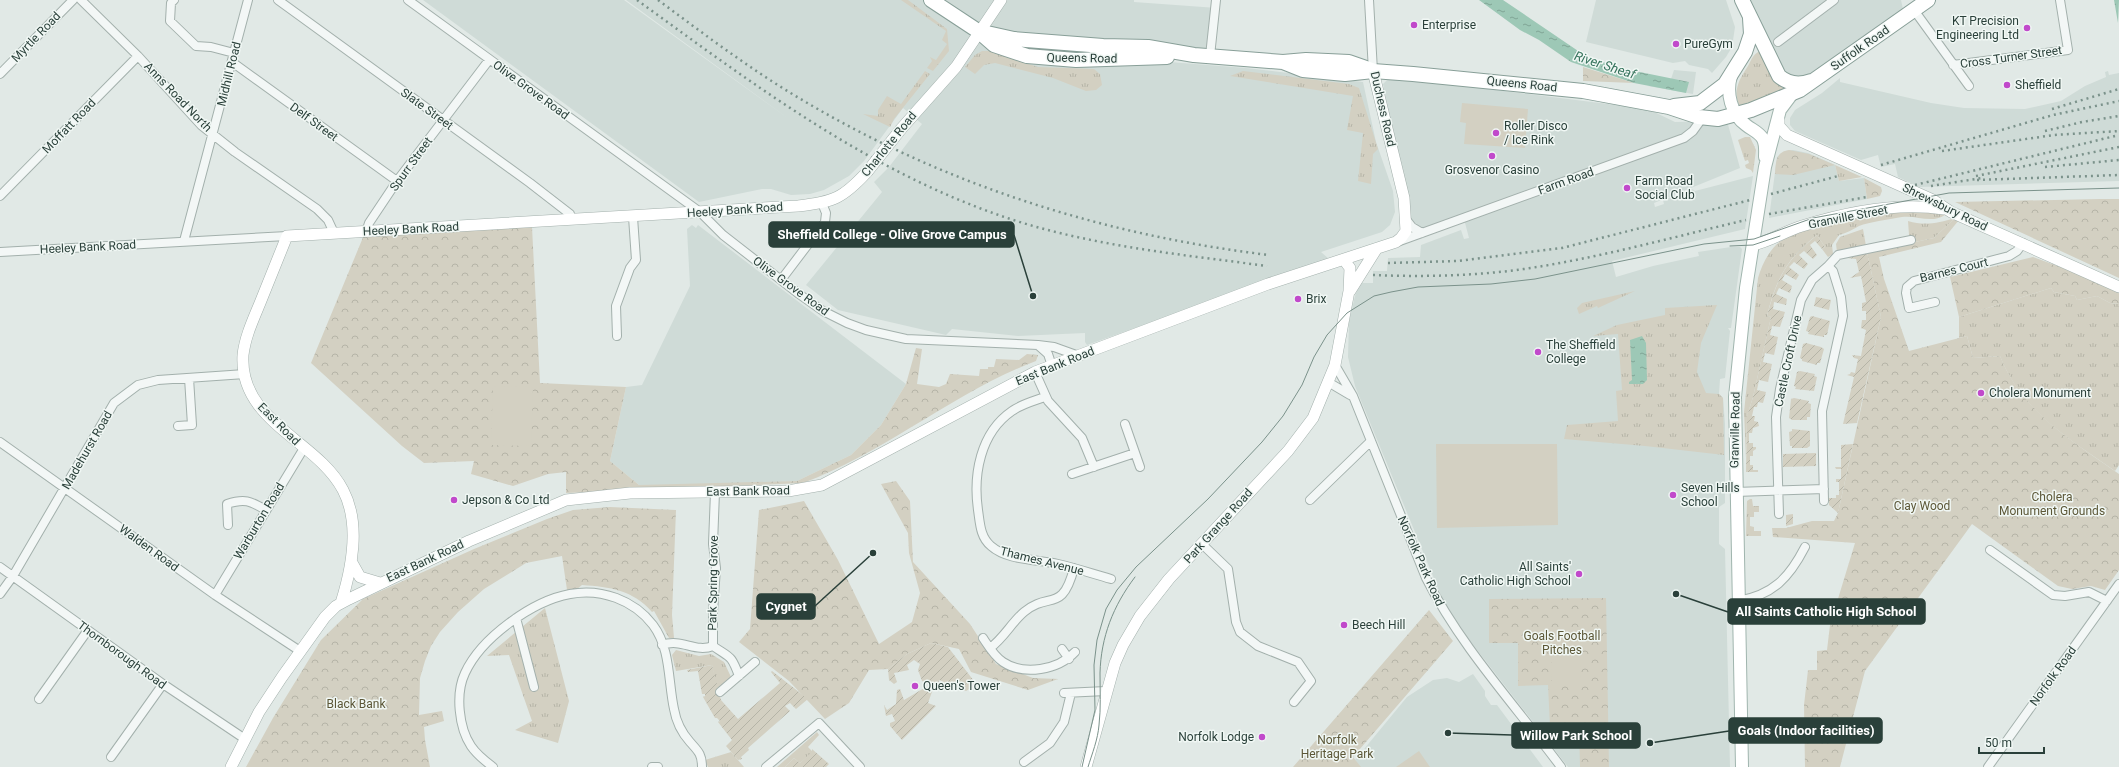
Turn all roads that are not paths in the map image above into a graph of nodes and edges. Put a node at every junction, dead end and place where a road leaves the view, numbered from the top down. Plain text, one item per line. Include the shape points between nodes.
1 (73, 0) edge
2 (81, 0) edge
3 (174, 0) edge
4 (248, 0) edge
5 (278, 0) edge
6 (408, 0) edge
7 (930, 0) edge
8 (1001, 0) edge
9 (1216, 0) edge
10 (1370, 0) edge
11 (1742, 0) edge
12 (1834, 0) edge
13 (1928, 0) edge
14 (2060, 0) edge
15 (1911, 5) edge
16 (1750, 18) junction
17 (978, 31) junction
18 (1778, 42) dead end
19 (234, 53) junction
20 (138, 56) junction
21 (1210, 56) junction
22 (489, 60) junction
23 (232, 62) junction
24 (1953, 65) junction
25 (1373, 71) junction
26 (0, 74) edge
27 (1731, 76) junction
28 (1819, 78) junction
29 (1968, 86) dead end
30 (1792, 94) junction
31 (1669, 107) junction
32 (1730, 116) junction
33 (1703, 117) junction
34 (443, 120) junction
35 (1778, 120) junction
36 (214, 134) junction
37 (1765, 167) junction
38 (397, 181) junction
39 (673, 193) junction
40 (0, 196) edge
41 (822, 203) junction
42 (1947, 210) junction
43 (700, 212) junction
44 (670, 214) junction
45 (633, 217) junction
46 (1405, 217) junction
47 (572, 220) junction
48 (366, 232) junction
49 (334, 233) junction
50 (1422, 233) junction
51 (287, 236) junction
52 (1911, 240) dead end
53 (184, 242) junction
54 (2023, 243) junction
55 (1392, 244) junction
56 (1753, 245) junction
57 (1375, 250) junction
58 (0, 252) edge
59 (1344, 260) junction
60 (1828, 266) junction
61 (781, 280) junction
62 (2119, 286) edge
63 (1350, 291) junction
64 (1935, 302) dead end
65 (617, 336) dead end
66 (1038, 345) junction
67 (1079, 356) junction
68 (1335, 365) junction
69 (1052, 366) junction
70 (1035, 372) junction
71 (245, 374) junction
72 (190, 378) junction
73 (1328, 382) junction
74 (1353, 396) junction
75 (1046, 397) junction
76 (1126, 424) dead end
77 (178, 426) dead end
78 (1372, 441) junction
79 (0, 442) edge
80 (304, 448) junction
81 (1135, 453) junction
82 (1094, 467) junction
83 (1140, 467) dead end
84 (1072, 474) dead end
85 (65, 487) junction
86 (1824, 489) junction
87 (1779, 491) junction
88 (715, 492) junction
89 (1735, 492) junction
90 (1310, 500) dead end
91 (1824, 501) dead end
92 (266, 510) junction
93 (1779, 514) dead end
94 (228, 525) dead end
95 (1202, 544) junction
96 (1805, 547) dead end
97 (1990, 550) dead end
98 (351, 560) junction
99 (0, 568) edge
100 (1074, 568) junction
101 (12, 576) junction
102 (1111, 579) dead end
103 (380, 583) junction
104 (2119, 584) edge
105 (0, 594) edge
106 (215, 595) junction
107 (1738, 601) junction
108 (2107, 601) junction
109 (341, 603) junction
110 (516, 618) junction
111 (88, 630) junction
112 (983, 638) dead end
113 (662, 645) junction
114 (713, 646) junction
115 (990, 648) junction
116 (1062, 649) dead end
117 (300, 651) junction
118 (1075, 652) dead end
119 (1069, 659) junction
120 (755, 662) dead end
121 (739, 676) junction
122 (163, 684) junction
123 (534, 687) dead end
124 (1106, 691) junction
125 (720, 692) dead end
126 (39, 699) dead end
127 (1294, 702) dead end
128 (245, 739) junction
129 (111, 757) dead end
130 (1024, 762) dead end
131 (1560, 766) edge
132 (231, 767) edge
133 (493, 767) edge
134 (652, 767) edge
135 (658, 767) edge
136 (702, 767) edge
137 (766, 767) edge
138 (860, 767) edge
139 (1086, 767) edge
140 (1742, 767) edge
141 (1988, 767) edge

1 - 26 street, Myrtle Road
2 - 20 street, Anns Road North
3 - 19 street via 171,3 170,21 196,46
4 - 19 street, Midhill Road
5 - 34 street, Slate Street
6 - 22 street, Olive Grove Road
7 - 17 highway, Queens Road
8 - 17 street, Charlotte Road
9 - 21 street
10 - 25 street, Duchess Road
11 - 16 highway
12 - 18 street
13 - 15 highway, Suffolk Road
14 - 24 street, Cross Turner Street via 2068,50
15 - 24 street
15 - 28 highway, Suffolk Road
16 - 27 highway, Queens Road via 1751,34 1747,48
16 - 28 highway via 1775,70 1784,80 1800,83
17 - 21 highway, Queens Road via 994,45 1033,57 1076,60
17 - 41 street, Charlotte Road, bridge via 956,67 867,172 850,190
19 - 23 street, Midhill Road
20 - 36 street, Anns Road North via 201,125
20 - 40 street, Moffatt Road
21 - 25 highway, Queens Road via 1283,62 1303,70 1345,74
22 - 34 street, Spurr Street
22 - 39 street, Olive Grove Road
23 - 36 street, Midhill Road
23 - 38 street, Delf Street
24 - 29 street
25 - 31 highway, Queens Road via 1549,87
25 - 46 street, Duchess Road via 1404,198
27 - 31 highway, Queens Road via 1721,88 1700,102
27 - 32 main road via 1728,86
28 - 30 highway, Suffolk Road
30 - 32 highway, Suffolk Road
30 - 35 main road, Granville Road via 1780,110
31 - 33 highway, Queens Road
32 - 33 highway, Queens Road
32 - 37 main road, Granville Road via 1757,131 1765,145
33 - 50 street, Farm Road via 1684,138
34 - 38 street, Spurr Street
34 - 47 street, Slate Street via 570,214
35 - 37 main road, Granville Road
35 - 42 street, Shrewsbury Road via 1779,126 1787,135 1933,200
36 - 49 street, Anns Road North via 235,152 319,211 329,222
36 - 53 street, Midhill Road
37 - 56 main road, Granville Road
38 - 48 street, Spurr Street via 369,223
39 - 43 street, Olive Grove Road
39 - 44 street via 678,203 677,208
41 - 43 street, Heeley Bank Road
41 - 61 street via 826,213 825,222
42 - 54 street, Shrewsbury Road
42 - 56 street, Granville Street via 1916,206 1880,209 1814,222 1767,242
43 - 44 street, Heeley Bank Road
43 - 61 street, Olive Grove Road via 723,235
44 - 45 street, Heeley Bank Road
45 - 47 street, Heeley Bank Road
45 - 65 street via 636,260 630,268 616,306
46 - 50 street via 1412,227
46 - 55 street, East Bank Road via 1406,231
46 - 57 street, East Bank Road via 1396,234
47 - 48 street, Heeley Bank Road
48 - 49 street, Heeley Bank Road
49 - 51 street, Heeley Bank Road
50 - 55 street, Farm Road
51 - 53 street, Heeley Bank Road
51 - 71 street, East Road via 246,338 243,356
52 - 60 street, Castle Croft Drive via 1838,255
53 - 58 street, Heeley Bank Road
54 - 62 street, Shrewsbury Road
54 - 64 street, Barnes Court via 2009,256 1914,280 1907,287 1910,308
55 - 57 street, East Bank Road
56 - 89 main road, Granville Road via 1735,397
57 - 59 street, East Bank Road
57 - 63 street
59 - 63 street via 1350,268
59 - 67 street, East Bank Road via 1268,284
60 - 86 street via 1833,271 1841,297 1843,316 1822,411
60 - 87 street, Castle Croft Drive via 1812,280 1801,300 1780,390 1776,416
61 - 66 street, Olive Grove Road via 823,311 866,330 906,339
63 - 68 street
66 - 67 street, Olive Grove Road
66 - 69 street via 1048,354
67 - 69 street, East Bank Road
68 - 73 street, Park Grange Road
68 - 74 street, Norfolk Park Road
69 - 70 street, East Bank Road
70 - 75 street
70 - 88 street, East Bank Road via 822,485 788,492
71 - 72 street, Madehurst Road
71 - 80 street, East Road via 250,390 262,409
72 - 77 street via 192,426
72 - 85 street, Madehurst Road via 158,380 138,385 114,403
73 - 74 street
73 - 95 street, Park Grange Road via 1313,418 1288,451
74 - 78 street, Norfolk Park Road
75 - 82 street via 1082,438
75 - 100 street, Thames Avenue via 1012,412 1002,420 988,439 976,475 982,532 985,540 1002,553
76 - 81 street
78 - 90 street
78 - 131 street, Norfolk Park Road via 1426,578 1441,607
79 - 85 street, Walden Road
80 - 92 street, Warburton Road
80 - 98 street, East Road via 330,472 345,496 352,522
81 - 82 street
81 - 83 street
82 - 84 street
85 - 101 street, Madehurst Road
85 - 106 street, Walden Road
86 - 87 street
86 - 91 street
87 - 89 street
87 - 93 street, Castle Croft Drive
88 - 103 street, East Bank Road via 630,493 566,500 469,541
88 - 114 street, Park Spring Grove via 713,544 716,591
89 - 107 main road, Granville Road
92 - 94 street via 250,501 227,504
92 - 106 street, Warburton Road
95 - 124 street, Park Grange Road via 1140,616 1118,656
95 - 127 street via 1228,569 1236,622 1240,632 1258,646 1298,662 1311,681
96 - 107 street via 1794,569 1775,588 1757,597
97 - 108 street via 2053,595 2072,596 2089,592
98 - 103 street via 360,577
98 - 109 street, East Road
99 - 101 street, Thornborough Road
100 - 102 street, Thames Avenue
100 - 115 street via 1065,592 1054,601 1035,605 1025,611
101 - 105 street, Madehurst Road
101 - 111 street, Thornborough Road
103 - 109 street, East Bank Road
104 - 108 street, Norfolk Road
106 - 117 street, Walden Road
107 - 140 main road, Granville Road
108 - 141 street, Norfolk Road
109 - 117 street, East Bank Road via 325,618
110 - 113 street via 571,593 602,594 616,597 635,607 653,626
110 - 123 street
110 - 133 street via 486,643 465,673 461,687 460,707 464,731 470,745
111 - 122 street, Thornborough Road
111 - 126 street
112 - 115 street
113 - 114 street, Park Spring Grove via 676,642 704,649
113 - 136 street via 676,717 690,741 699,750
114 - 121 street via 726,652 734,661
115 - 119 street via 1003,662 1024,669 1040,669
116 - 119 street
117 - 128 street, East Bank Road via 273,689
118 - 119 street
120 - 121 street
121 - 125 street
122 - 128 street, Thornborough Road
122 - 129 street
124 - 130 street via 1068,693 1064,722 1050,743
124 - 139 street, Park Grange Road
128 - 132 street, East Bank Road
134 - 135 street
137 - 138 street via 819,723

